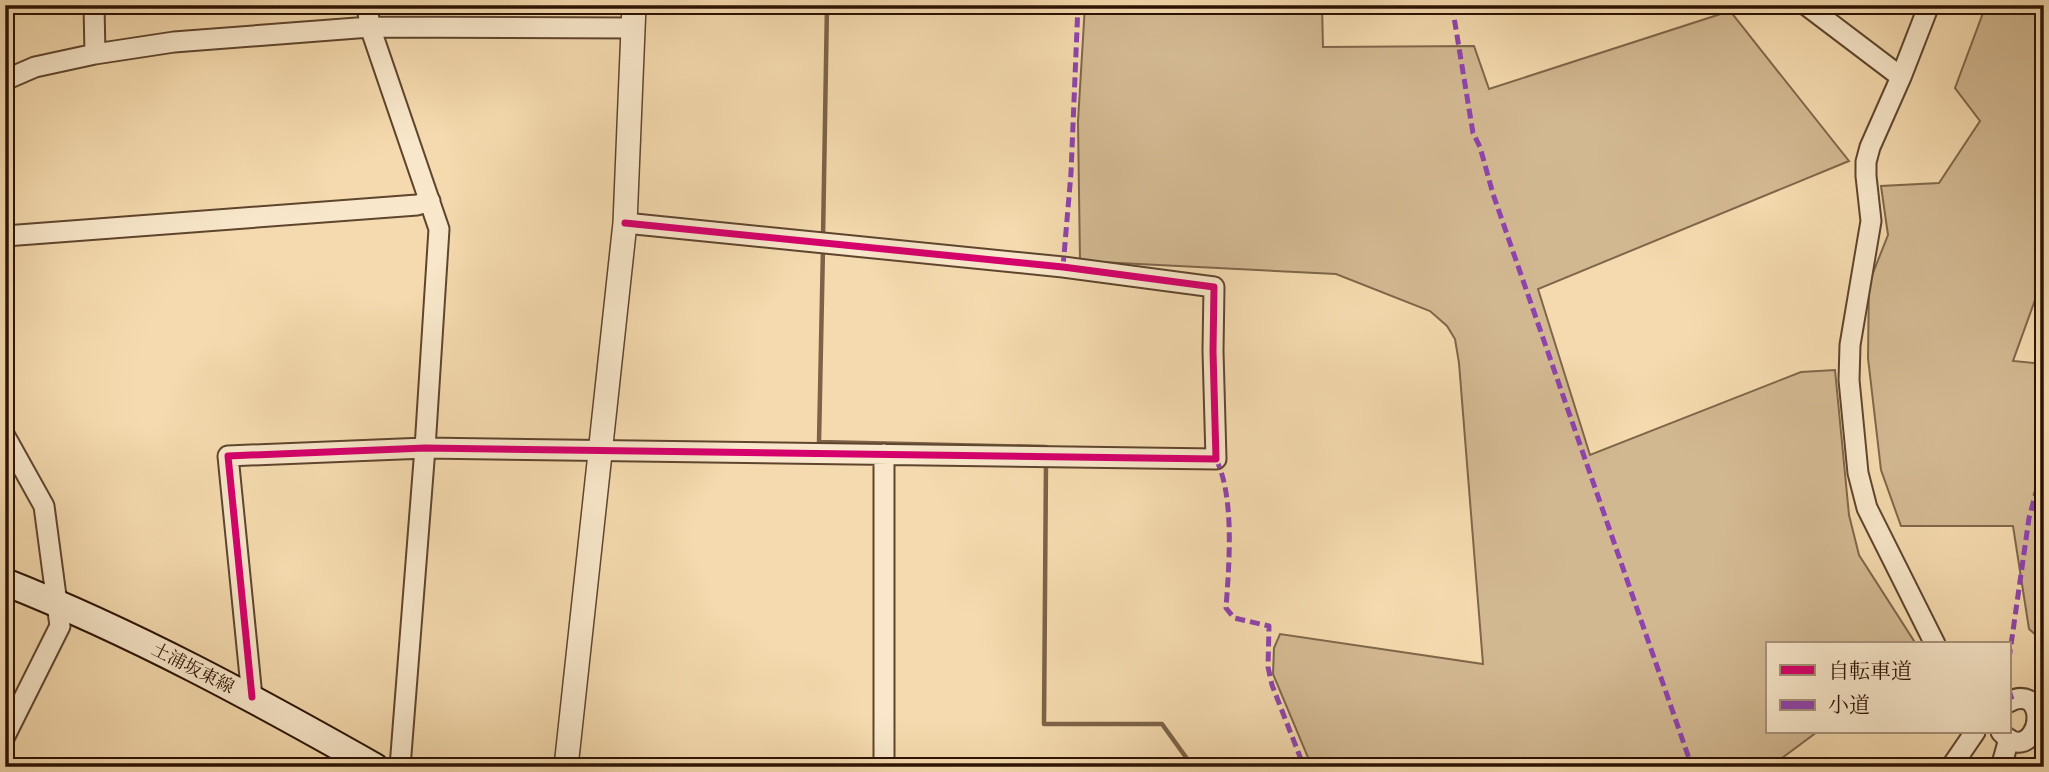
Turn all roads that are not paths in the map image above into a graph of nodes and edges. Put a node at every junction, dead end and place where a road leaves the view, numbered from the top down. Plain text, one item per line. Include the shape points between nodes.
1 (94, 5) edge
2 (367, 5) edge
3 (1929, 5) edge
4 (1816, 8) edge
5 (634, 17) edge
6 (370, 27) junction
7 (94, 54) junction
8 (1901, 77) junction
9 (5, 80) edge
10 (430, 201) junction
11 (625, 223) junction
12 (5, 236) edge
13 (5, 436) edge
14 (425, 448) junction
15 (601, 449) junction
16 (884, 454) junction
17 (5, 582) edge
18 (58, 603) junction
19 (1934, 642) edge
20 (252, 697) junction
21 (2010, 702) edge
22 (2043, 722) edge
23 (1974, 734) edge
24 (5, 736) edge
25 (2005, 736) edge
26 (375, 767) edge
27 (400, 767) edge
28 (566, 767) edge
29 (884, 767) edge
30 (1951, 767) edge
31 (2001, 767) edge

1 - 7 street
2 - 6 street
3 - 8 street
4 - 8 street
5 - 6 street
5 - 11 street
6 - 7 street via 174,42
6 - 10 street
7 - 9 street via 36,67
8 - 19 street via 1866,162 1871,222 1850,345 1849,380 1858,473 1867,508
10 - 12 street
10 - 14 street via 439,229
11 - 15 street
11 - 16 street via 1214,287 1216,459
13 - 18 street via 44,506
14 - 15 street
14 - 20 street via 228,456
14 - 27 street
15 - 16 street
15 - 28 street
16 - 29 street
17 - 18 main road, 土浦坂東線
18 - 20 main road, 土浦坂東線
18 - 24 street via 60,626
20 - 26 main road, 土浦坂東線
21 - 22 street via 2020,698 2033,703
22 - 25 street via 2030,740
23 - 30 street
25 - 31 street

